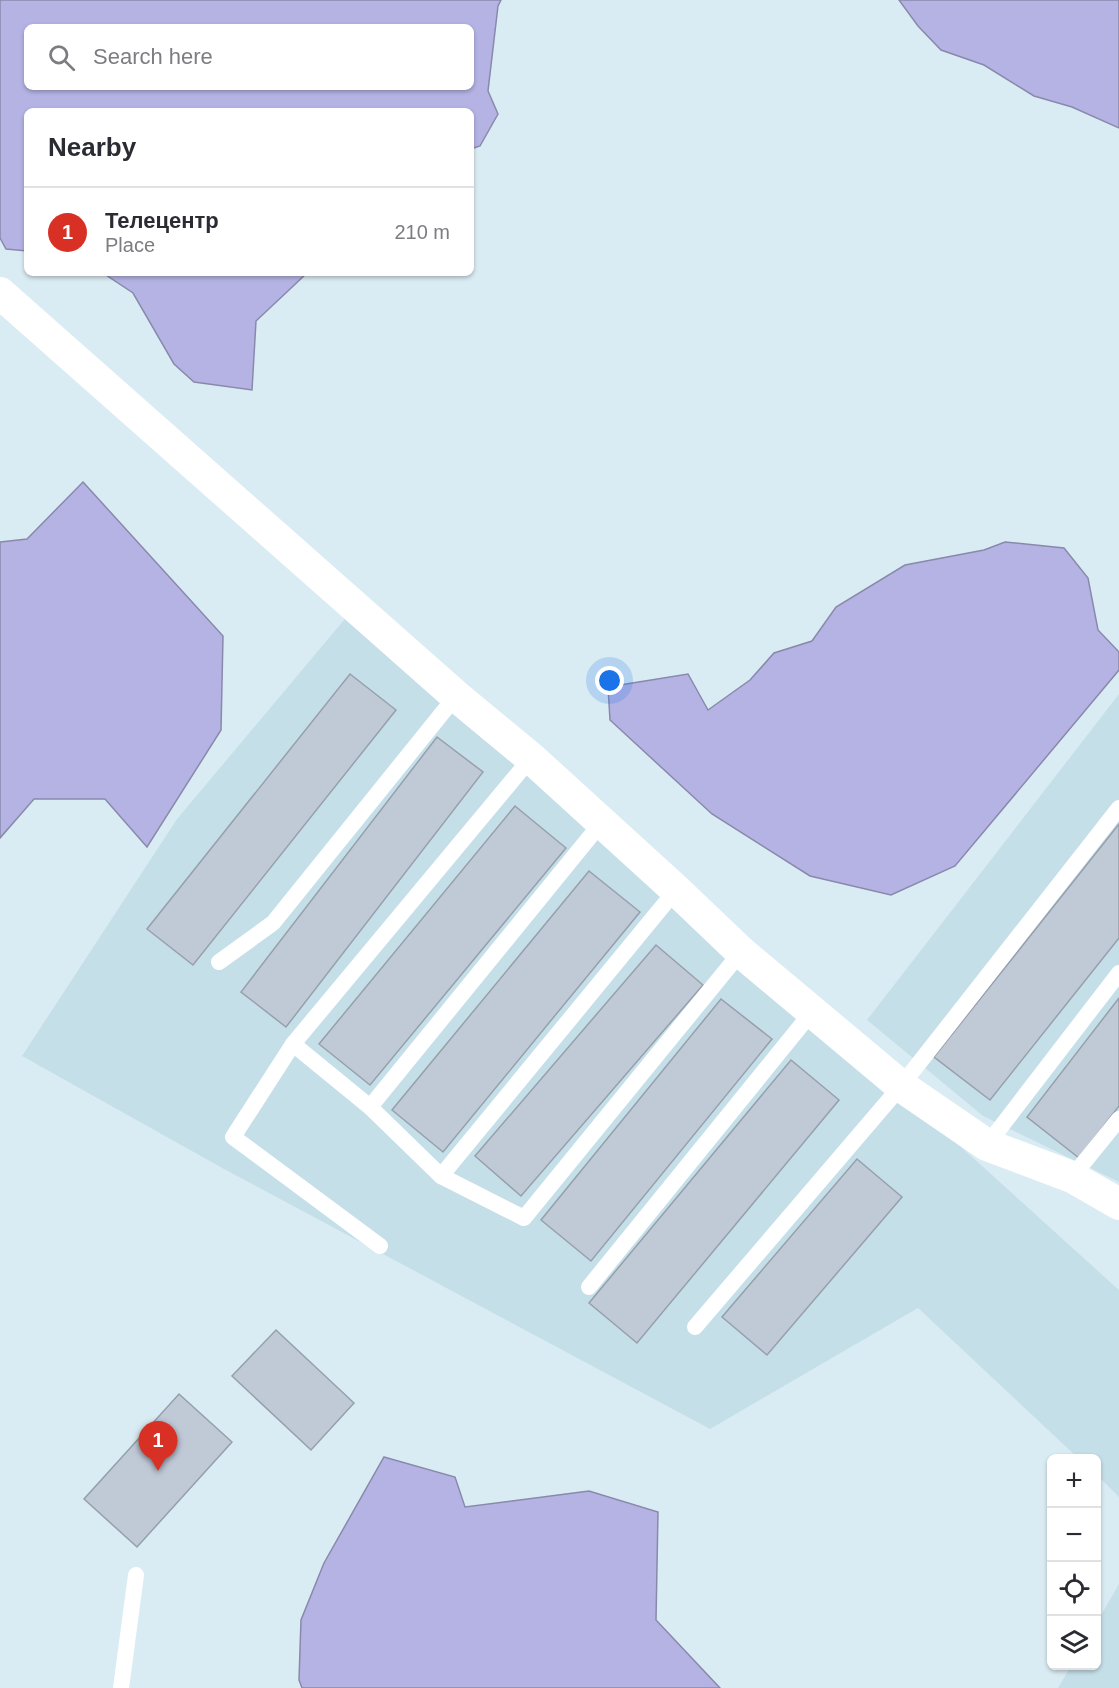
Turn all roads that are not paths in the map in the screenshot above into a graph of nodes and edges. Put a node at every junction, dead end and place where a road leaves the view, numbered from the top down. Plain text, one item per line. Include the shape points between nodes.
1 (0, 293) edge
2 (456, 696) junction
3 (531, 758) junction
4 (1119, 808) edge
5 (602, 822) junction
6 (676, 890) junction
7 (741, 952) junction
8 (219, 962) dead end
9 (1119, 973) edge
10 (812, 1012) junction
11 (293, 1044) junction
12 (901, 1086) junction
13 (370, 1107) junction
14 (1119, 1119) edge
15 (987, 1145) junction
16 (441, 1176) junction
17 (1072, 1177) junction
18 (1119, 1204) edge
19 (381, 1246) dead end
20 (589, 1287) dead end
21 (695, 1327) dead end
22 (136, 1575) dead end
23 (121, 1688) edge

1 - 2 street
2 - 3 street
2 - 8 lane via 273,923
3 - 5 street
3 - 11 lane
4 - 12 lane
5 - 6 street
5 - 13 lane
6 - 7 street
6 - 16 lane
7 - 10 street
7 - 16 lane via 524,1218
9 - 15 lane
10 - 12 street
10 - 20 lane
11 - 13 lane
11 - 19 lane via 233,1137
12 - 15 street
12 - 21 lane
13 - 16 lane
14 - 17 lane
15 - 17 street
17 - 18 street
22 - 23 lane

